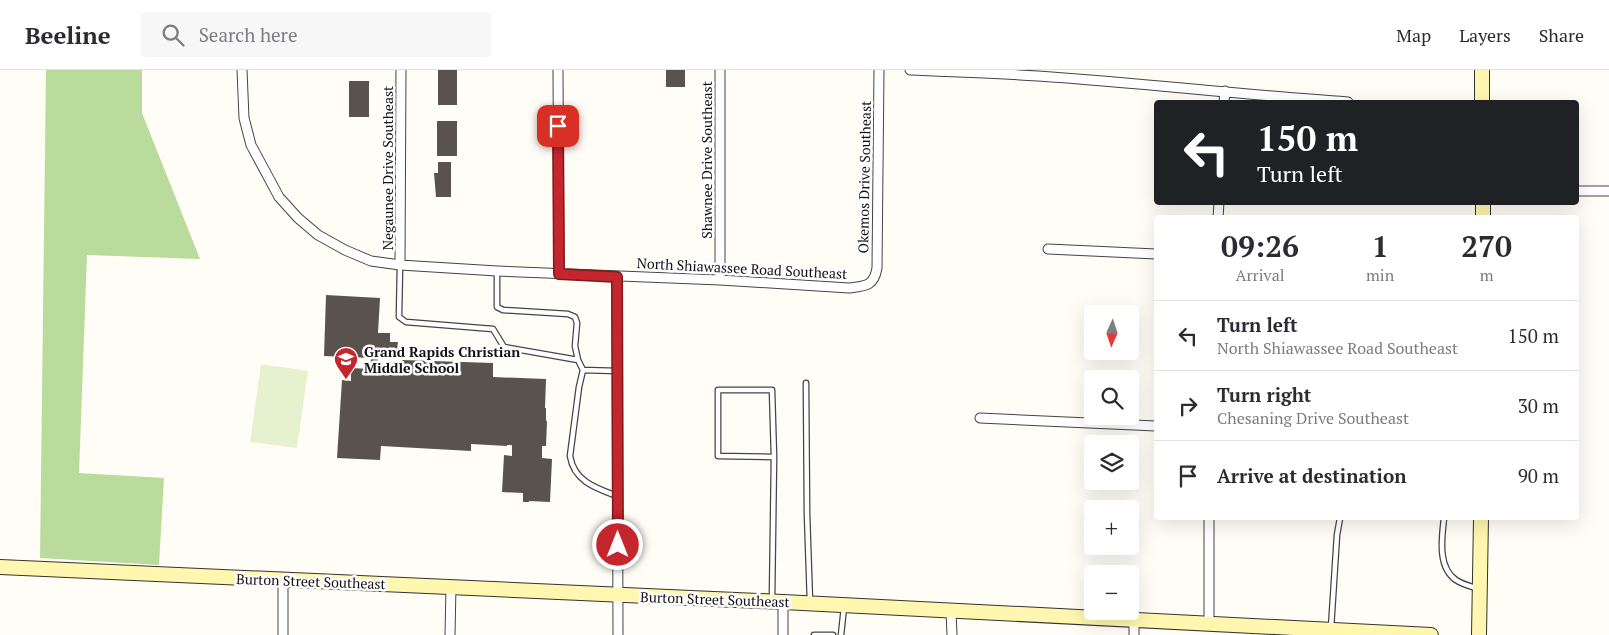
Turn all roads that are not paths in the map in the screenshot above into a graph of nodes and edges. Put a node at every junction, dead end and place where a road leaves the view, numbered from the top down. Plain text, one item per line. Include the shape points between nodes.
1 (242, 70) edge
2 (401, 70) edge
3 (558, 70) edge
4 (720, 70) edge
5 (879, 70) edge
6 (910, 70) edge
7 (1482, 70) edge
8 (1037, 73) edge
9 (1225, 91) junction
10 (1224, 100) edge
11 (1312, 100) edge
12 (1482, 100) edge
13 (1579, 191) edge
14 (1609, 191) edge
15 (1048, 249) dead end
16 (1154, 254) edge
17 (400, 265) junction
18 (497, 271) junction
19 (559, 274) junction
20 (617, 277) junction
21 (720, 280) junction
22 (872, 283) joint
23 (578, 360) junction
24 (583, 370) junction
25 (617, 371) junction
26 (806, 383) dead end
27 (980, 418) dead end
28 (1154, 426) edge
29 (774, 457) junction
30 (618, 496) junction
31 (1209, 520) edge
32 (1340, 520) edge
33 (1444, 520) edge
34 (1481, 520) edge
35 (0, 567) edge
36 (283, 580) junction
37 (451, 586) junction
38 (1480, 589) junction
39 (618, 595) junction
40 (778, 602) junction
41 (810, 603) junction
42 (844, 605) junction
43 (951, 611) junction
44 (1084, 618) edge
45 (1134, 620) joint
46 (1209, 625) junction
47 (1331, 630) junction
48 (1303, 632) edge
49 (283, 635) edge
50 (450, 635) edge
51 (618, 635) edge
52 (784, 635) edge
53 (814, 635) edge
54 (833, 635) edge
55 (841, 635) edge
56 (952, 635) edge
57 (1134, 635) edge
58 (1431, 635) edge
59 (1480, 635) edge

1 - 17 street, North Shiawassee Road Southeast via 244,118 250,145 279,196 318,235 371,261
2 - 17 street, Negaunee Drive Southeast
3 - 19 street
4 - 21 street, Shawnee Drive Southeast
5 - 22 street, Okemos Drive Southeast via 877,268
6 - 8 street
7 - 12 main road
8 - 9 street
9 - 10 street
9 - 11 street
13 - 14 street
15 - 16 street
17 - 18 street, North Shiawassee Road Southeast
17 - 23 lane via 399,317 406,322 493,329 504,347
18 - 19 street, North Shiawassee Road Southeast
18 - 23 lane via 497,307 574,317
19 - 20 street, North Shiawassee Road Southeast
20 - 21 street, North Shiawassee Road Southeast
20 - 25 street
21 - 22 street, North Shiawassee Road Southeast via 849,288
23 - 24 lane
24 - 25 lane
24 - 30 lane via 578,387 571,463 583,480 596,489
25 - 30 street
26 - 41 lane
27 - 28 street
29 - 29 lane via 718,456 718,390 772,390
29 - 40 lane
30 - 39 street
31 - 46 street
32 - 47 lane
33 - 38 lane via 1442,551 1447,569 1455,580
34 - 38 main road
35 - 36 main road, Burton Street Southeast
36 - 37 main road, Burton Street Southeast
36 - 49 street
37 - 39 main road, Burton Street Southeast
37 - 50 street
38 - 59 main road
39 - 40 main road, Burton Street Southeast
39 - 51 street
40 - 41 main road, Burton Street Southeast
40 - 52 street
41 - 42 main road, Burton Street Southeast
42 - 43 main road, Burton Street Southeast
42 - 55 lane
43 - 44 main road, Burton Street Southeast
43 - 56 street
45 - 46 main road, Burton Street Southeast
45 - 57 street
46 - 48 main road, Burton Street Southeast
47 - 48 main road, Burton Street Southeast
47 - 58 main road, Burton Street Southeast
53 - 54 lane

